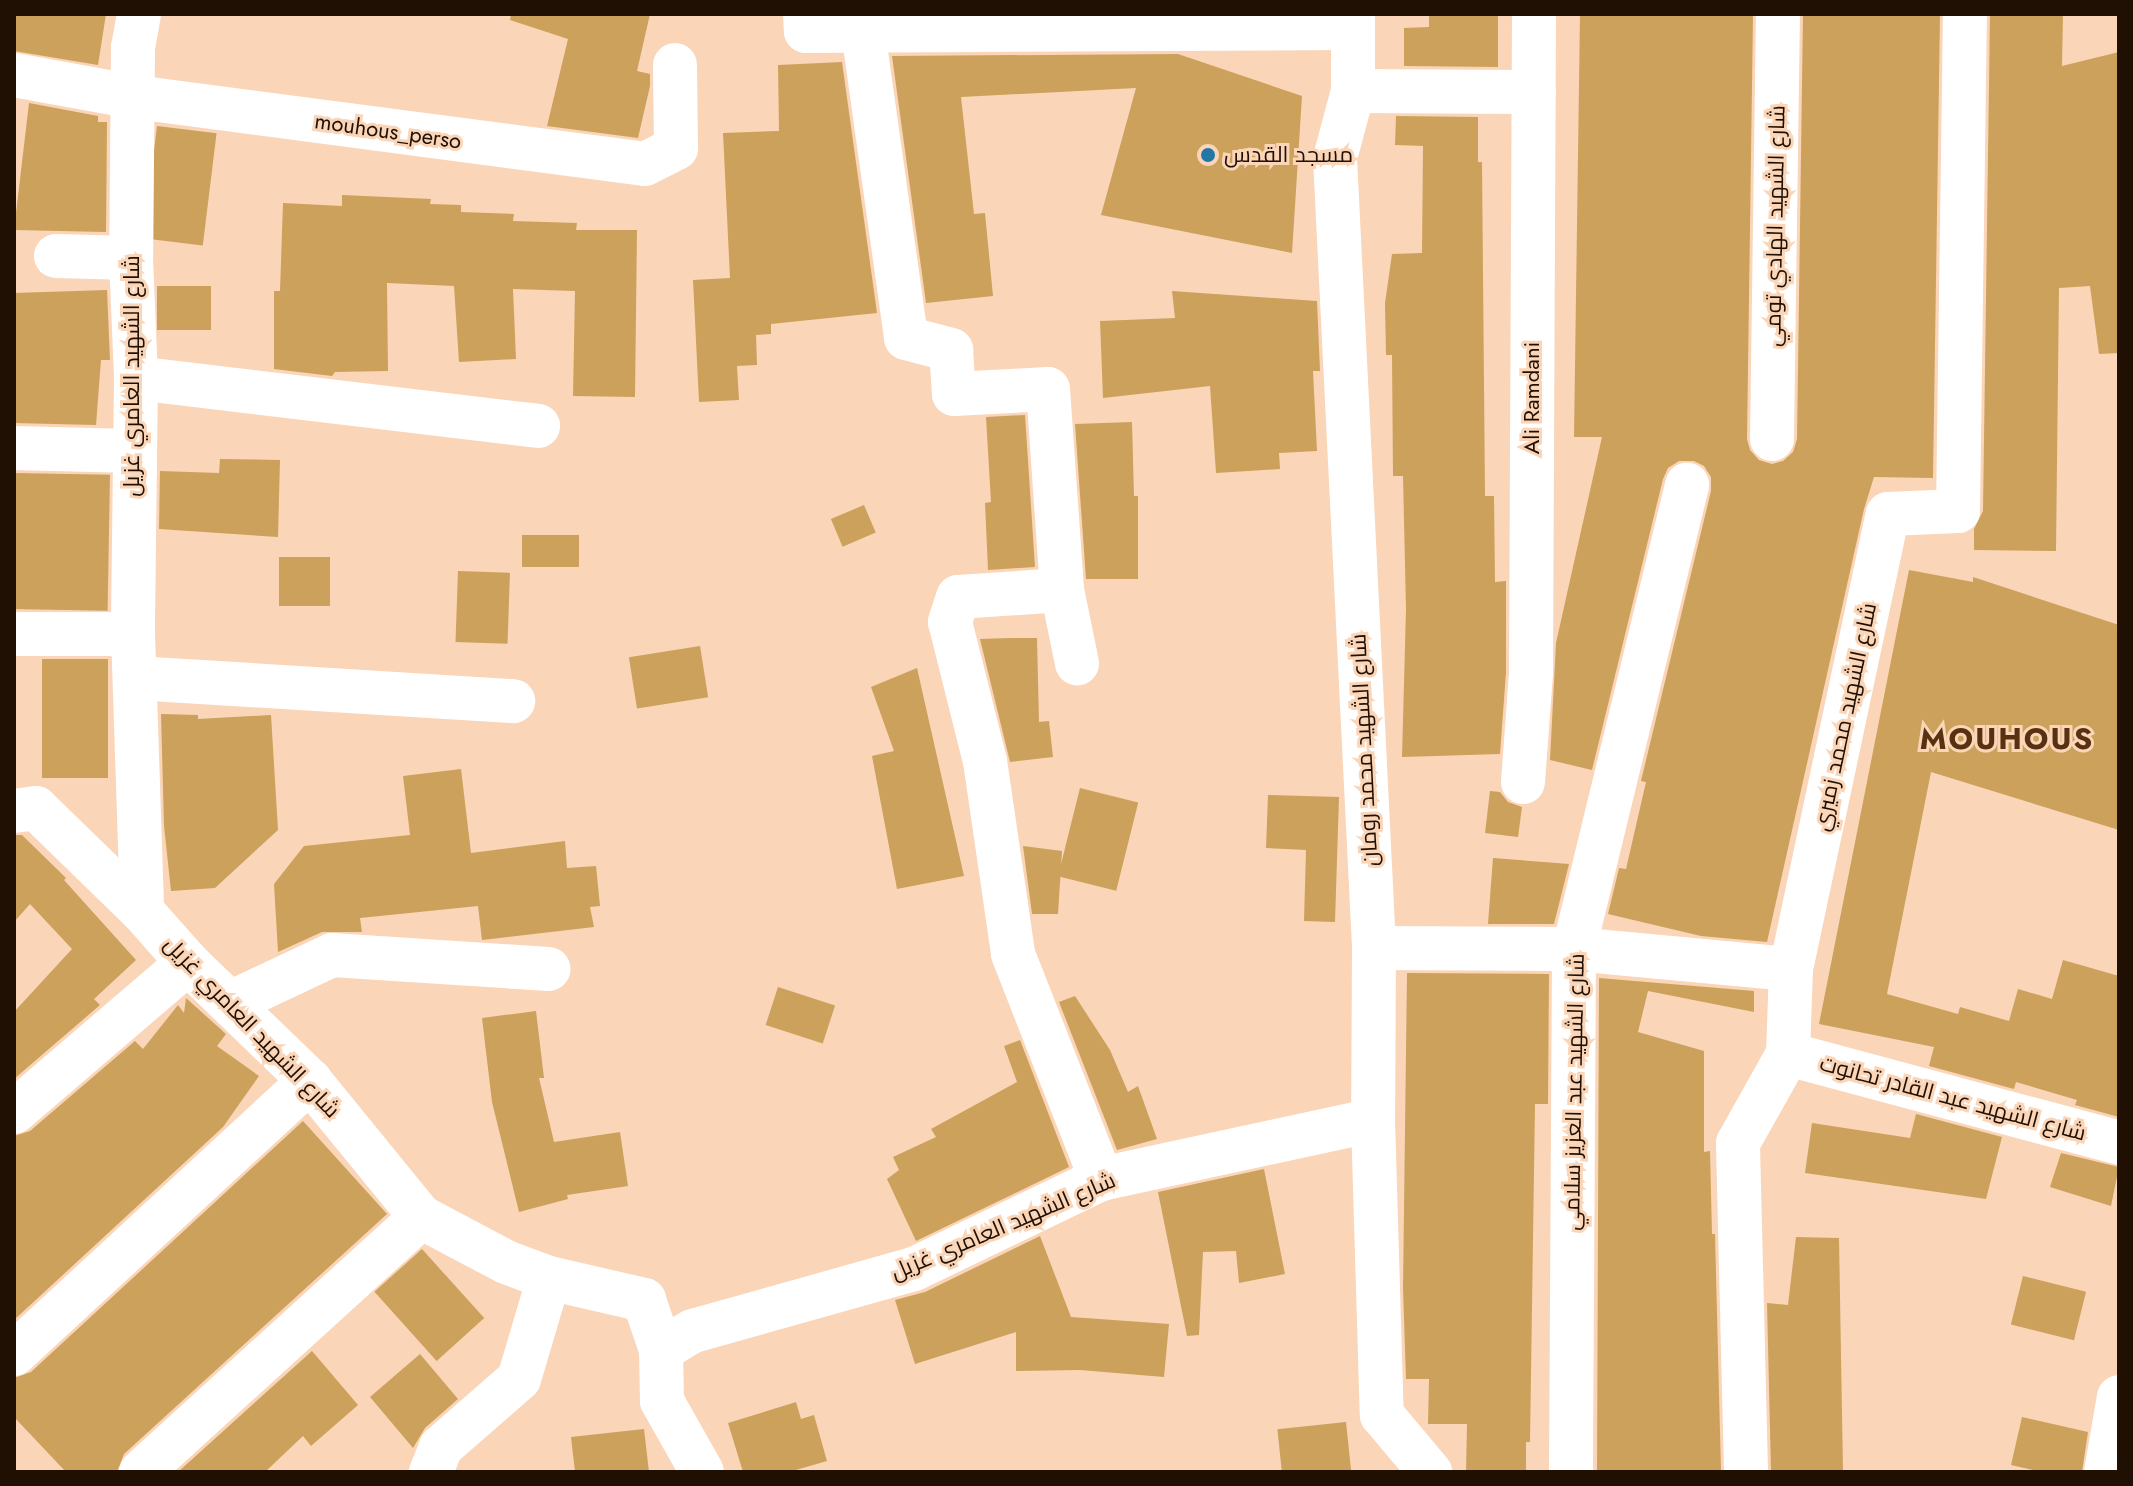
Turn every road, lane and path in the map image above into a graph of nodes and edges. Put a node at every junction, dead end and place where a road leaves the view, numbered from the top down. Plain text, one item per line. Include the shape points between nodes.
1 (139, 14) edge
2 (805, 14) edge
3 (1534, 14) edge
4 (1778, 14) edge
5 (1965, 14) edge
6 (1353, 21) edge
7 (863, 31) junction
8 (675, 65) dead end
9 (14, 75) edge
10 (1353, 91) junction
11 (1534, 92) junction
12 (135, 97) junction
13 (56, 256) dead end
14 (131, 258) junction
15 (136, 378) junction
16 (538, 426) dead end
17 (1772, 439) dead end
18 (14, 448) edge
19 (132, 451) junction
20 (1687, 485) dead end
21 (1062, 590) junction
22 (14, 634) edge
23 (133, 634) junction
24 (1077, 663) dead end
25 (135, 678) junction
26 (513, 701) dead end
27 (1523, 782) dead end
28 (14, 811) edge
29 (142, 911) junction
30 (1374, 948) junction
31 (1574, 949) junction
32 (188, 963) junction
33 (549, 969) dead end
34 (1791, 969) junction
35 (230, 1003) junction
36 (1788, 1054) junction
37 (310, 1081) junction
38 (14, 1112) edge
39 (1373, 1120) junction
40 (2119, 1143) edge
41 (1101, 1179) junction
42 (421, 1217) junction
43 (549, 1278) junction
44 (661, 1350) junction
45 (14, 1354) edge
46 (2119, 1397) edge
47 (141, 1472) edge
48 (431, 1472) edge
49 (702, 1472) edge
50 (1430, 1472) edge
51 (1571, 1472) edge
52 (1746, 1472) edge
53 (2106, 1472) edge

1 - 12 street, شارع الشهيد العامري غزيل via 133,47
2 - 7 street via 806,31
3 - 11 street, Ali Ramdani
4 - 17 street, شارع الشهيد الهادي تومي
5 - 34 street, شارع الشهيد محمد زميري via 1958,511 1888,514
6 - 7 street
6 - 10 street, شارع الشهيد محمد رومان
7 - 21 street via 906,338 951,350 954,394 1048,389
8 - 12 street, mouhous_perso via 676,148 645,164
9 - 12 street, mouhous_perso
10 - 11 street
10 - 30 street, شارع الشهيد محمد رومان via 1335,158
11 - 27 street, Ali Ramdani via 1531,673
12 - 14 street, شارع الشهيد العامري غزيل
13 - 14 street
14 - 15 street, شارع الشهيد العامري غزيل
15 - 16 street
15 - 19 street, شارع الشهيد العامري غزيل
18 - 19 street
19 - 23 street, شارع الشهيد العامري غزيل
20 - 31 street, شارع الشهيد عبد العزيز سلامي
21 - 24 street
21 - 41 street via 958,597 950,622 985,761 1013,954
22 - 23 street
23 - 25 street, شارع الشهيد العامري غزيل
25 - 26 street
25 - 29 street, شارع الشهيد العامري غزيل
28 - 29 street via 36,808
29 - 32 street, شارع الشهيد العامري غزيل
30 - 31 street
30 - 39 street, شارع الشهيد محمد رومان
31 - 34 street
31 - 51 street, شارع الشهيد عبد العزيز سلامي
32 - 35 street, شارع الشهيد العامري غزيل
32 - 38 street
33 - 35 street via 332,955
34 - 36 street, شارع الشهيد محمد زميري
35 - 37 street, شارع الشهيد العامري غزيل
36 - 40 street, شارع الشهيد عبد القادر تحانوت
36 - 52 street, شارع الشهيد محمد زميري via 1738,1143
37 - 42 street, شارع الشهيد العامري غزيل
37 - 45 street
39 - 41 street, شارع الشهيد العامري غزيل
39 - 50 street, شارع الشهيد محمد رومان via 1382,1415
41 - 44 street, شارع الشهيد العامري غزيل via 914,1269 693,1331
42 - 43 street, شارع الشهيد العامري غزيل via 506,1262
42 - 47 street
43 - 44 street, شارع الشهيد العامري غزيل via 644,1300
43 - 48 street via 519,1379 441,1447
44 - 49 street via 662,1401
46 - 53 street

